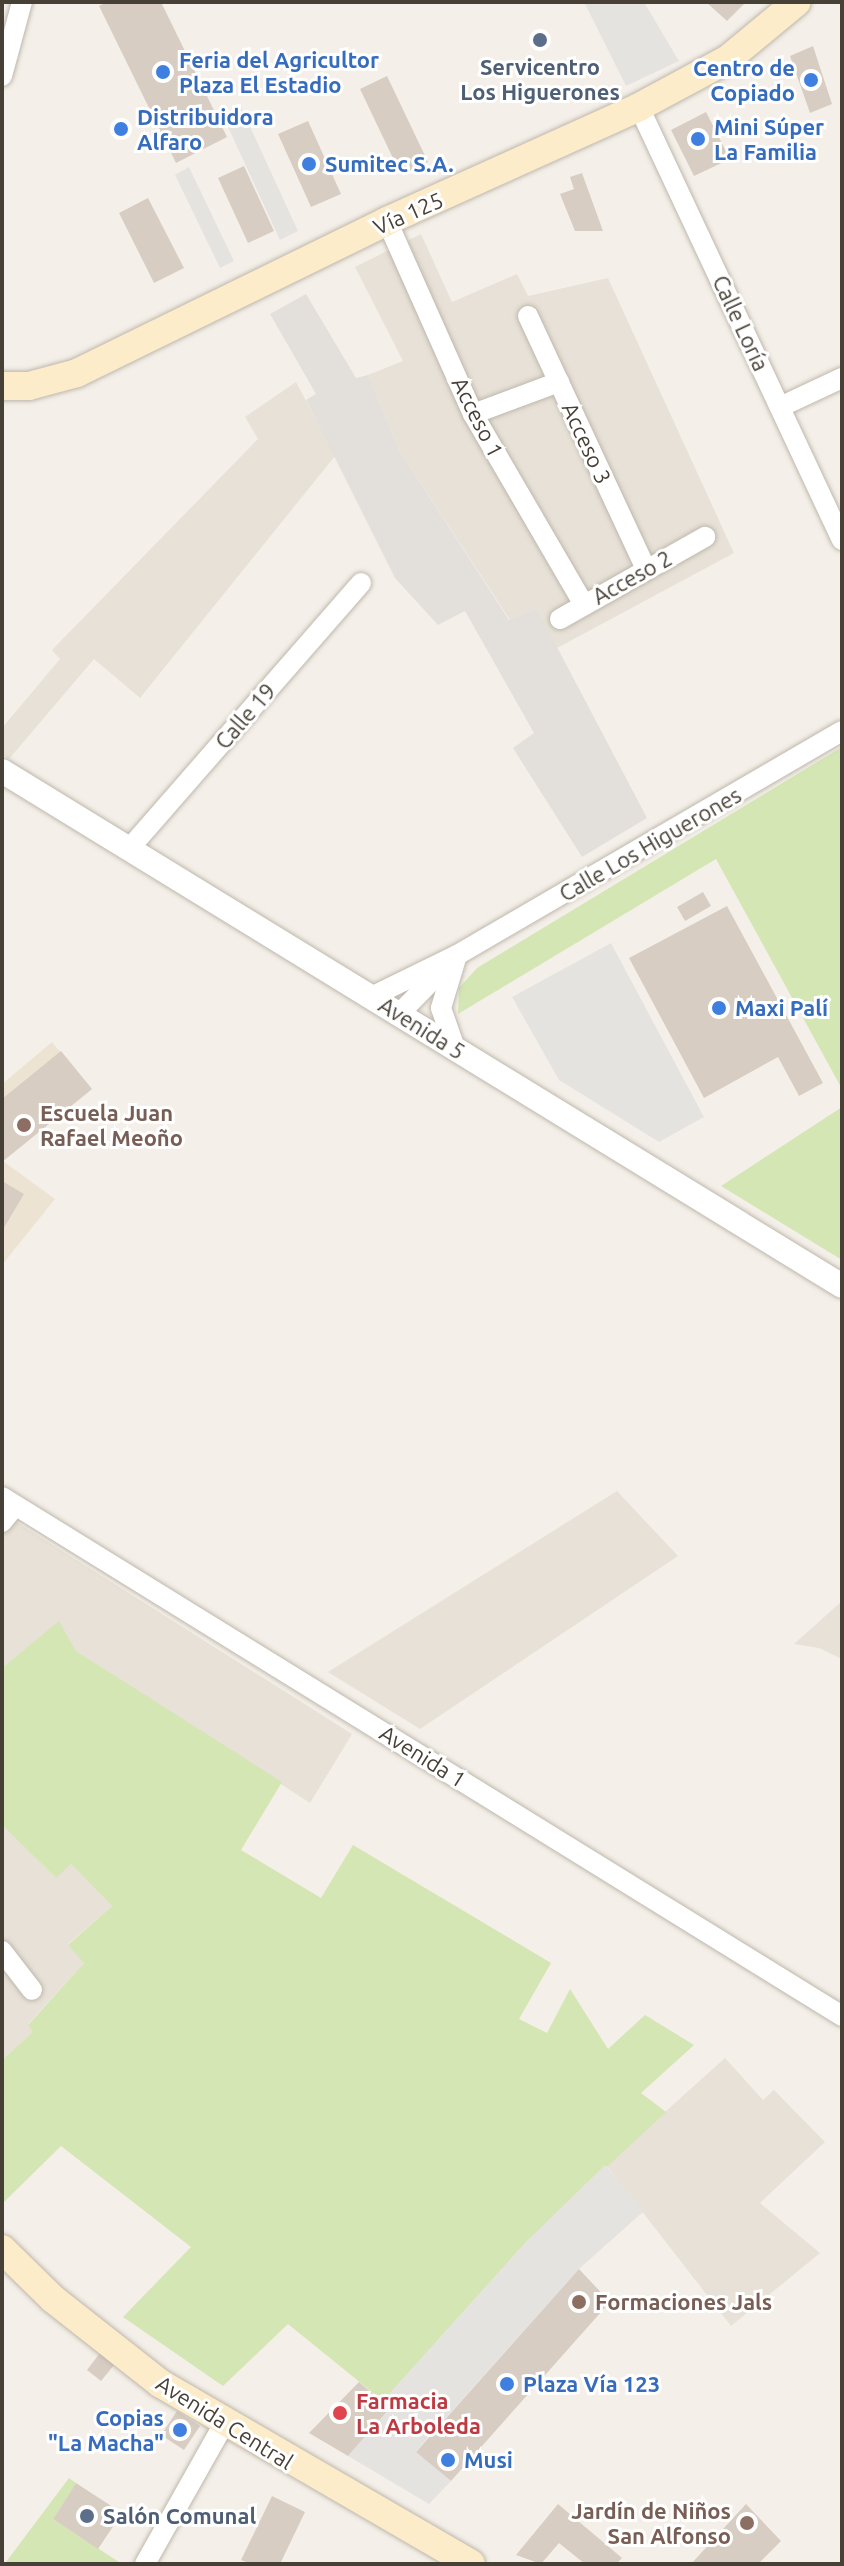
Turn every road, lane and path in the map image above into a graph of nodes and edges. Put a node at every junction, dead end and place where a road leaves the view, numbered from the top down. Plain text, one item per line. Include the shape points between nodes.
1 (22, 2) edge
2 (797, 2) edge
3 (2, 76) edge
4 (639, 107) junction
5 (387, 221) junction
6 (528, 316) dead end
7 (842, 378) edge
8 (559, 382) junction
9 (2, 386) edge
10 (780, 407) junction
11 (473, 414) junction
12 (705, 537) dead end
13 (842, 540) edge
14 (646, 569) junction
15 (361, 583) dead end
16 (584, 605) junction
17 (560, 619) dead end
18 (842, 731) edge
19 (2, 771) edge
20 (129, 849) junction
21 (457, 955) junction
22 (371, 997) junction
23 (399, 1014) junction
24 (455, 1048) junction
25 (842, 1286) edge
26 (9, 1501) edge
27 (2, 1522) edge
28 (2, 1951) edge
29 (32, 1990) dead end
30 (842, 2016) edge
31 (2, 2249) edge
32 (224, 2424) junction
33 (145, 2564) edge
34 (471, 2564) edge

1 - 3 street
2 - 4 main road, Vía 125 via 728,59
4 - 5 main road, Vía 125
4 - 10 street, Calle Loría
5 - 9 main road, Vía 125 via 77,373 29,386
5 - 11 street, Acceso 1
6 - 8 street, Acceso 3
7 - 10 street
8 - 11 street
8 - 14 street, Acceso 3
10 - 13 street, Calle Loría
11 - 16 street, Acceso 1
12 - 14 street, Acceso 2
14 - 16 street, Acceso 2
15 - 20 street, Calle 19
16 - 17 street, Acceso 2
18 - 21 street, Calle Los Higuerones
19 - 20 street, Avenida 5
20 - 22 street, Avenida 5
21 - 22 street, Calle Los Higuerones
21 - 23 street, Calle Los Higuerones
21 - 24 street via 441,1008
22 - 23 street, Avenida 5
23 - 24 street, Avenida 5
24 - 25 street, Avenida 5
26 - 27 street
26 - 30 street, Avenida 1
28 - 29 street
31 - 32 main road, Avenida Central via 53,2299 161,2384
32 - 33 street
32 - 34 main road, Avenida Central

